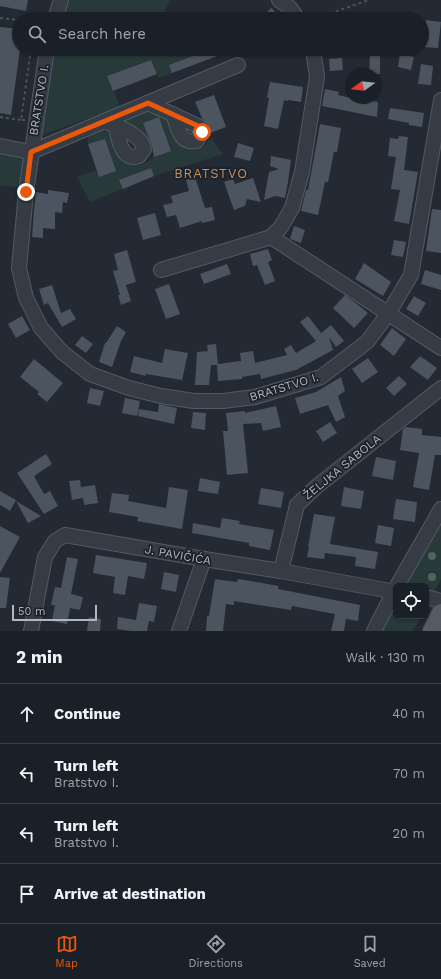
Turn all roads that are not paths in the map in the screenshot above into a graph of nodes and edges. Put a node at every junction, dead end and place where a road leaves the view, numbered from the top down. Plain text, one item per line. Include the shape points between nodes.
1 (61, 0) edge
2 (279, 0) edge
3 (57, 12) edge
4 (293, 12) edge
5 (46, 56) edge
6 (314, 56) edge
7 (238, 64) dead end
8 (441, 100) edge
9 (148, 103) junction
10 (173, 114) dead end
11 (0, 146) edge
12 (31, 152) junction
13 (271, 237) junction
14 (162, 270) dead end
15 (388, 314) junction
16 (441, 348) edge
17 (441, 388) edge
18 (441, 509) edge
19 (204, 559) junction
20 (282, 571) junction
21 (400, 583) edge
22 (393, 590) edge
23 (393, 596) edge
24 (429, 598) edge
25 (441, 601) edge
26 (441, 613) edge
27 (31, 631) edge
28 (179, 631) edge
29 (374, 631) edge
30 (432, 631) edge

1 - 3 street
2 - 4 street
5 - 12 street, BRATSTVO I.
6 - 13 street via 317,76 302,172 292,208 281,227
7 - 9 street, BRATSTVO I.
8 - 15 street, BRATSTVO I. via 410,275
9 - 10 street
9 - 12 street, BRATSTVO I. via 110,124
11 - 12 street, BRATSTVO I.
12 - 15 street, BRATSTVO I. via 19,268 26,298 41,328 62,352 90,374 129,388 194,401 255,398 321,377 367,342
13 - 14 street
13 - 15 street
15 - 16 street
17 - 20 street, ŽELJKA SABOLA via 297,504
18 - 21 street
19 - 20 street, J. PAVIČIĆA
19 - 27 street, J. PAVIČIĆA via 65,535 55,541 45,557
19 - 28 street
20 - 22 street, J. PAVIČIĆA
23 - 29 street
24 - 25 street
26 - 30 main road

